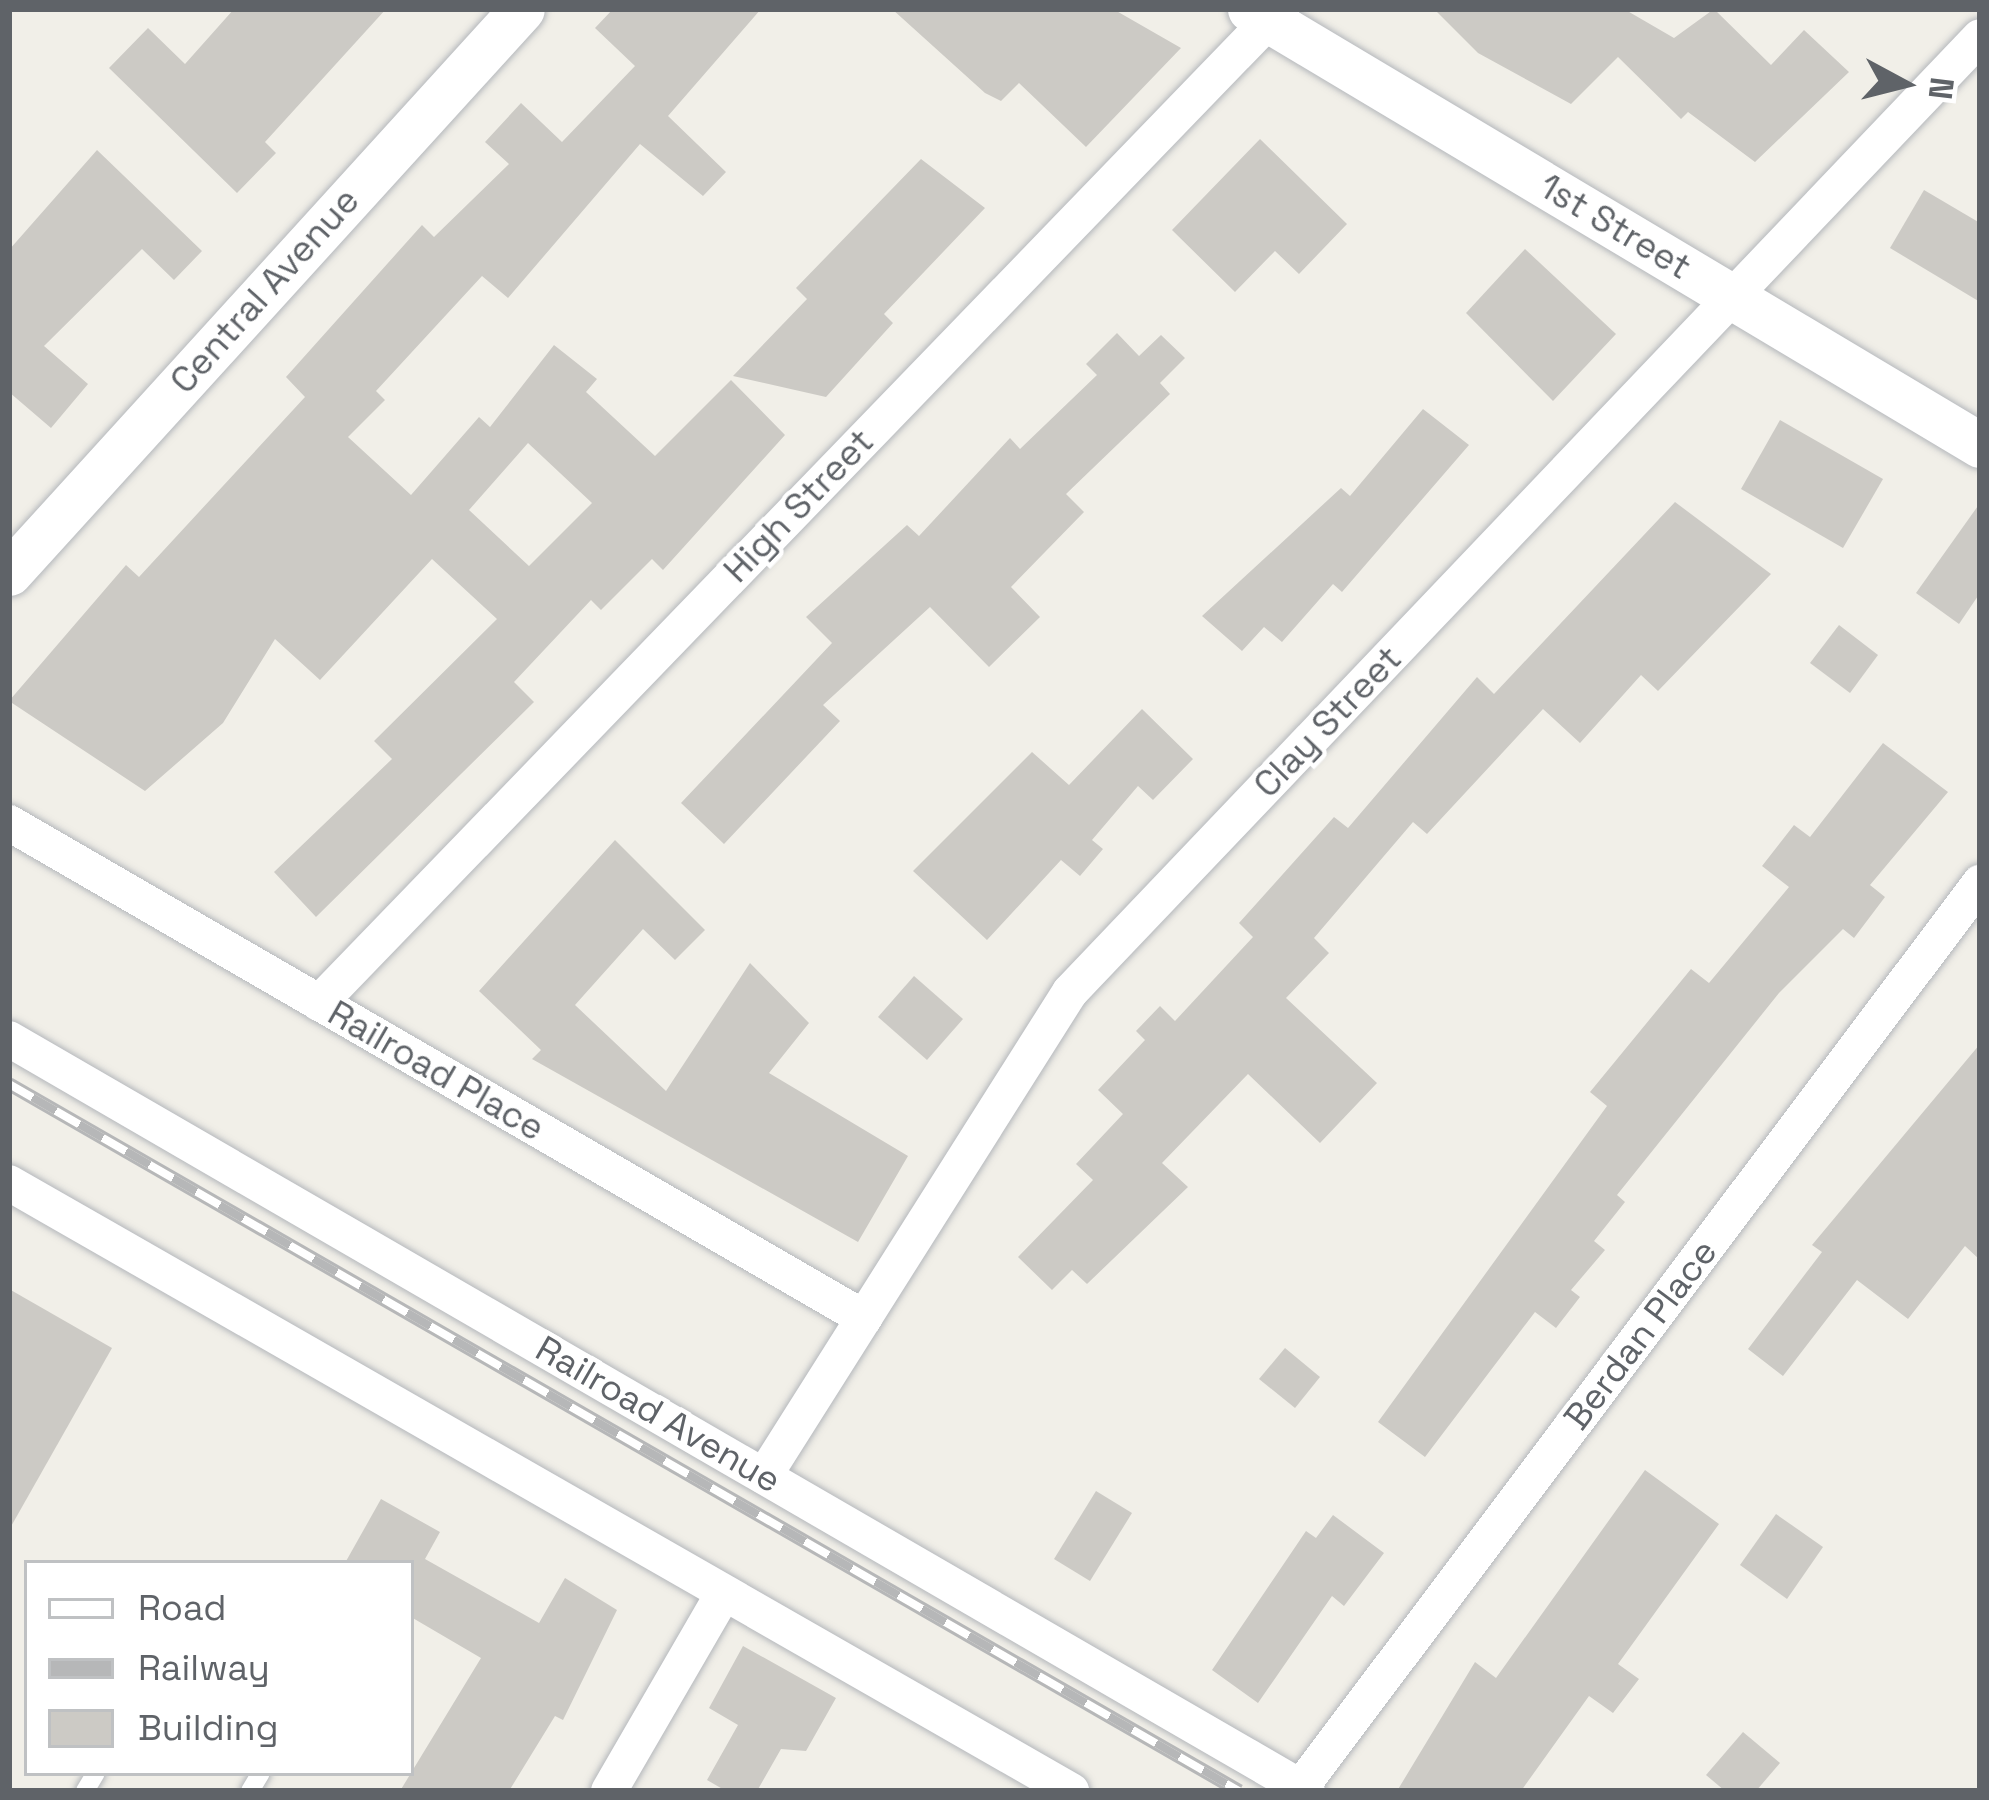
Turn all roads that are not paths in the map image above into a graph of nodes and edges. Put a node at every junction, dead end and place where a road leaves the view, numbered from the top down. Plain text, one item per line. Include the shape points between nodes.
1 (522, 9) edge
2 (1266, 13) edge
3 (1980, 37) edge
4 (1733, 298) junction
5 (1980, 445) edge
6 (9, 573) edge
7 (9, 823) edge
8 (1980, 883) edge
9 (319, 1003) junction
10 (9, 1039) edge
11 (9, 1183) edge
12 (864, 1318) junction
13 (764, 1476) junction
14 (724, 1593) junction
15 (1304, 1789) edge
16 (610, 1791) edge
17 (1071, 1791) edge

1 - 6 street, Central Avenue
2 - 4 street, 1st Street
2 - 9 street, High Street
3 - 4 street, Clay Street
4 - 5 street, 1st Street
4 - 12 street, Clay Street via 1070,992
7 - 9 street, Railroad Place
8 - 15 street, Berdan Place
9 - 12 street, Railroad Place
10 - 13 street, Railroad Avenue
11 - 14 street
12 - 13 street, Clay Street
13 - 15 street, Railroad Avenue
14 - 16 street
14 - 17 street

